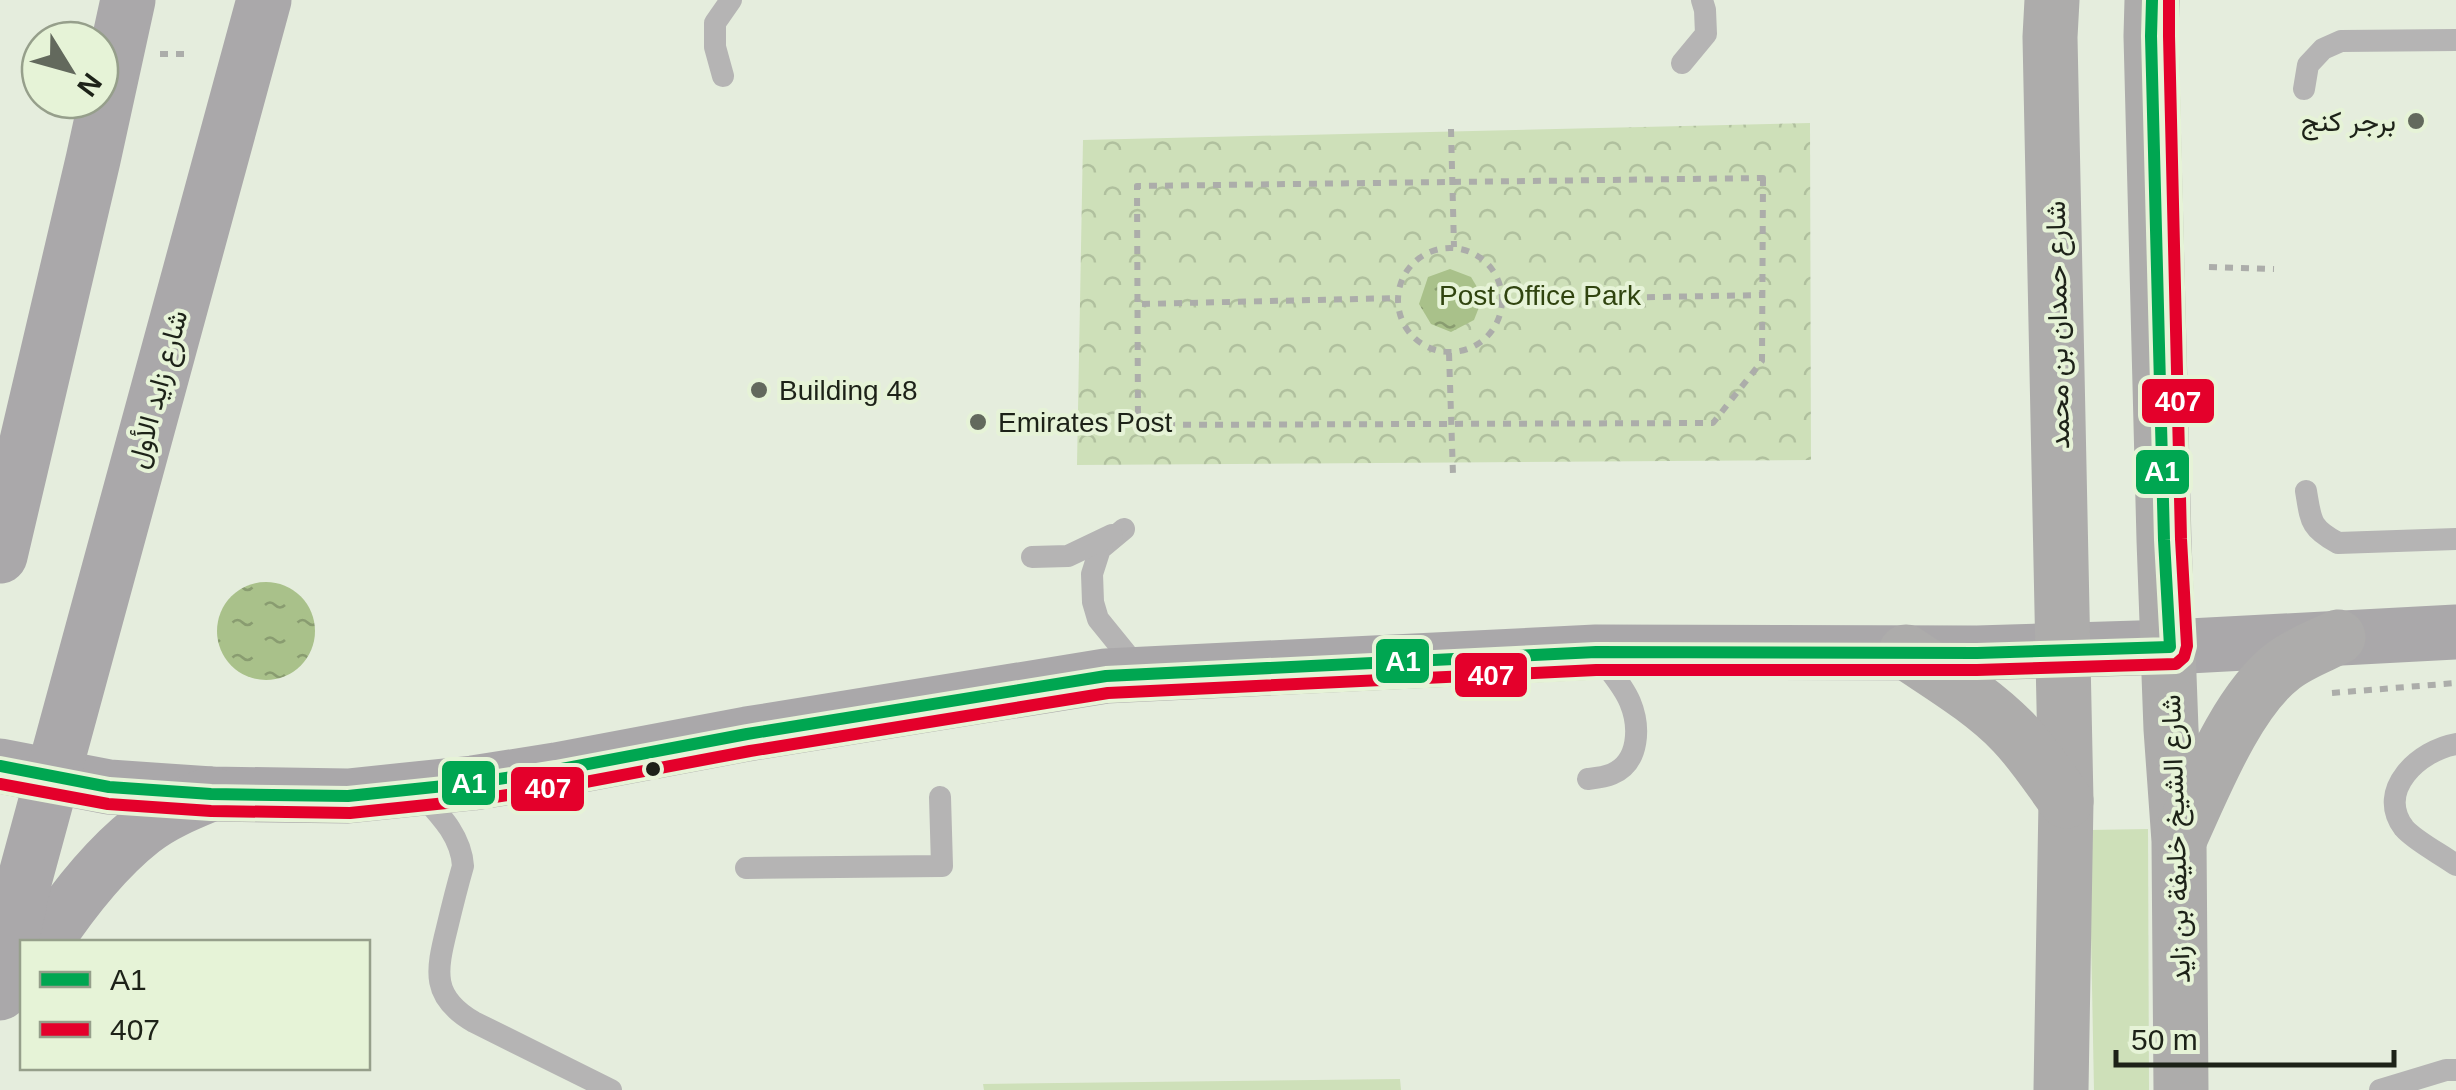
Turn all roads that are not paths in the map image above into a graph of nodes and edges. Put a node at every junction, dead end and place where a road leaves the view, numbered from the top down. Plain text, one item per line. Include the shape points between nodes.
1 (128, 0) edge
2 (264, 0) edge
3 (731, 0) edge
4 (1702, 0) edge
5 (2052, 0) edge
6 (2152, 0) edge
7 (2456, 40) edge
8 (1682, 64) dead end
9 (723, 76) dead end
10 (2304, 89) dead end
11 (2306, 491) dead end
12 (2456, 539) edge
13 (0, 556) edge
14 (1032, 556) dead end
15 (2456, 632) edge
16 (2338, 637) junction
17 (2170, 648) junction
18 (2064, 650) junction
19 (1596, 652) junction
20 (1906, 652) junction
21 (1143, 674) junction
22 (2456, 744) edge
23 (0, 766) edge
24 (52, 778) junction
25 (1588, 779) dead end
26 (417, 789) junction
27 (211, 794) junction
28 (940, 798) dead end
29 (2066, 801) junction
30 (2179, 841) junction
31 (2456, 865) edge
32 (746, 868) dead end
33 (46, 940) edge
34 (20, 979) edge
35 (0, 992) edge
36 (0, 1011) edge
37 (2456, 1070) edge
38 (612, 1090) edge
39 (2061, 1090) edge
40 (2181, 1090) edge
41 (2380, 1090) edge

1 - 13 main road
2 - 24 main road, شارع زايد الأول
3 - 9 lane via 715,22
4 - 8 lane via 1706,34
5 - 18 main road, شارع حمدان بن محمد
6 - 17 main road
7 - 10 lane via 2342,41 2308,65
11 - 12 lane via 2310,519 2338,542
14 - 21 lane via 1068,556 1124,528 1100,549 1093,602 1098,619
15 - 16 main road
16 - 17 main road
16 - 30 main road via 2268,679 2220,752
17 - 18 main road
17 - 30 main road, شارع الشيخ خليفة بن زايد
18 - 20 main road
18 - 29 main road
19 - 20 main road
19 - 21 main road
19 - 25 lane via 1630,702 1638,733 1623,766
20 - 29 main road via 2015,734
21 - 26 main road
22 - 31 lane via 2412,767 2395,794 2404,827
23 - 24 main road
24 - 27 main road
24 - 35 main road, شارع زايد الأول
26 - 27 main road via 348,796
26 - 38 lane via 449,825 462,852 438,962 445,997 474,1022
27 - 33 main road via 142,830
28 - 32 lane via 942,866
29 - 39 main road
30 - 40 main road, شارع الشيخ خليفة بن زايد
34 - 36 main road
37 - 41 lane

